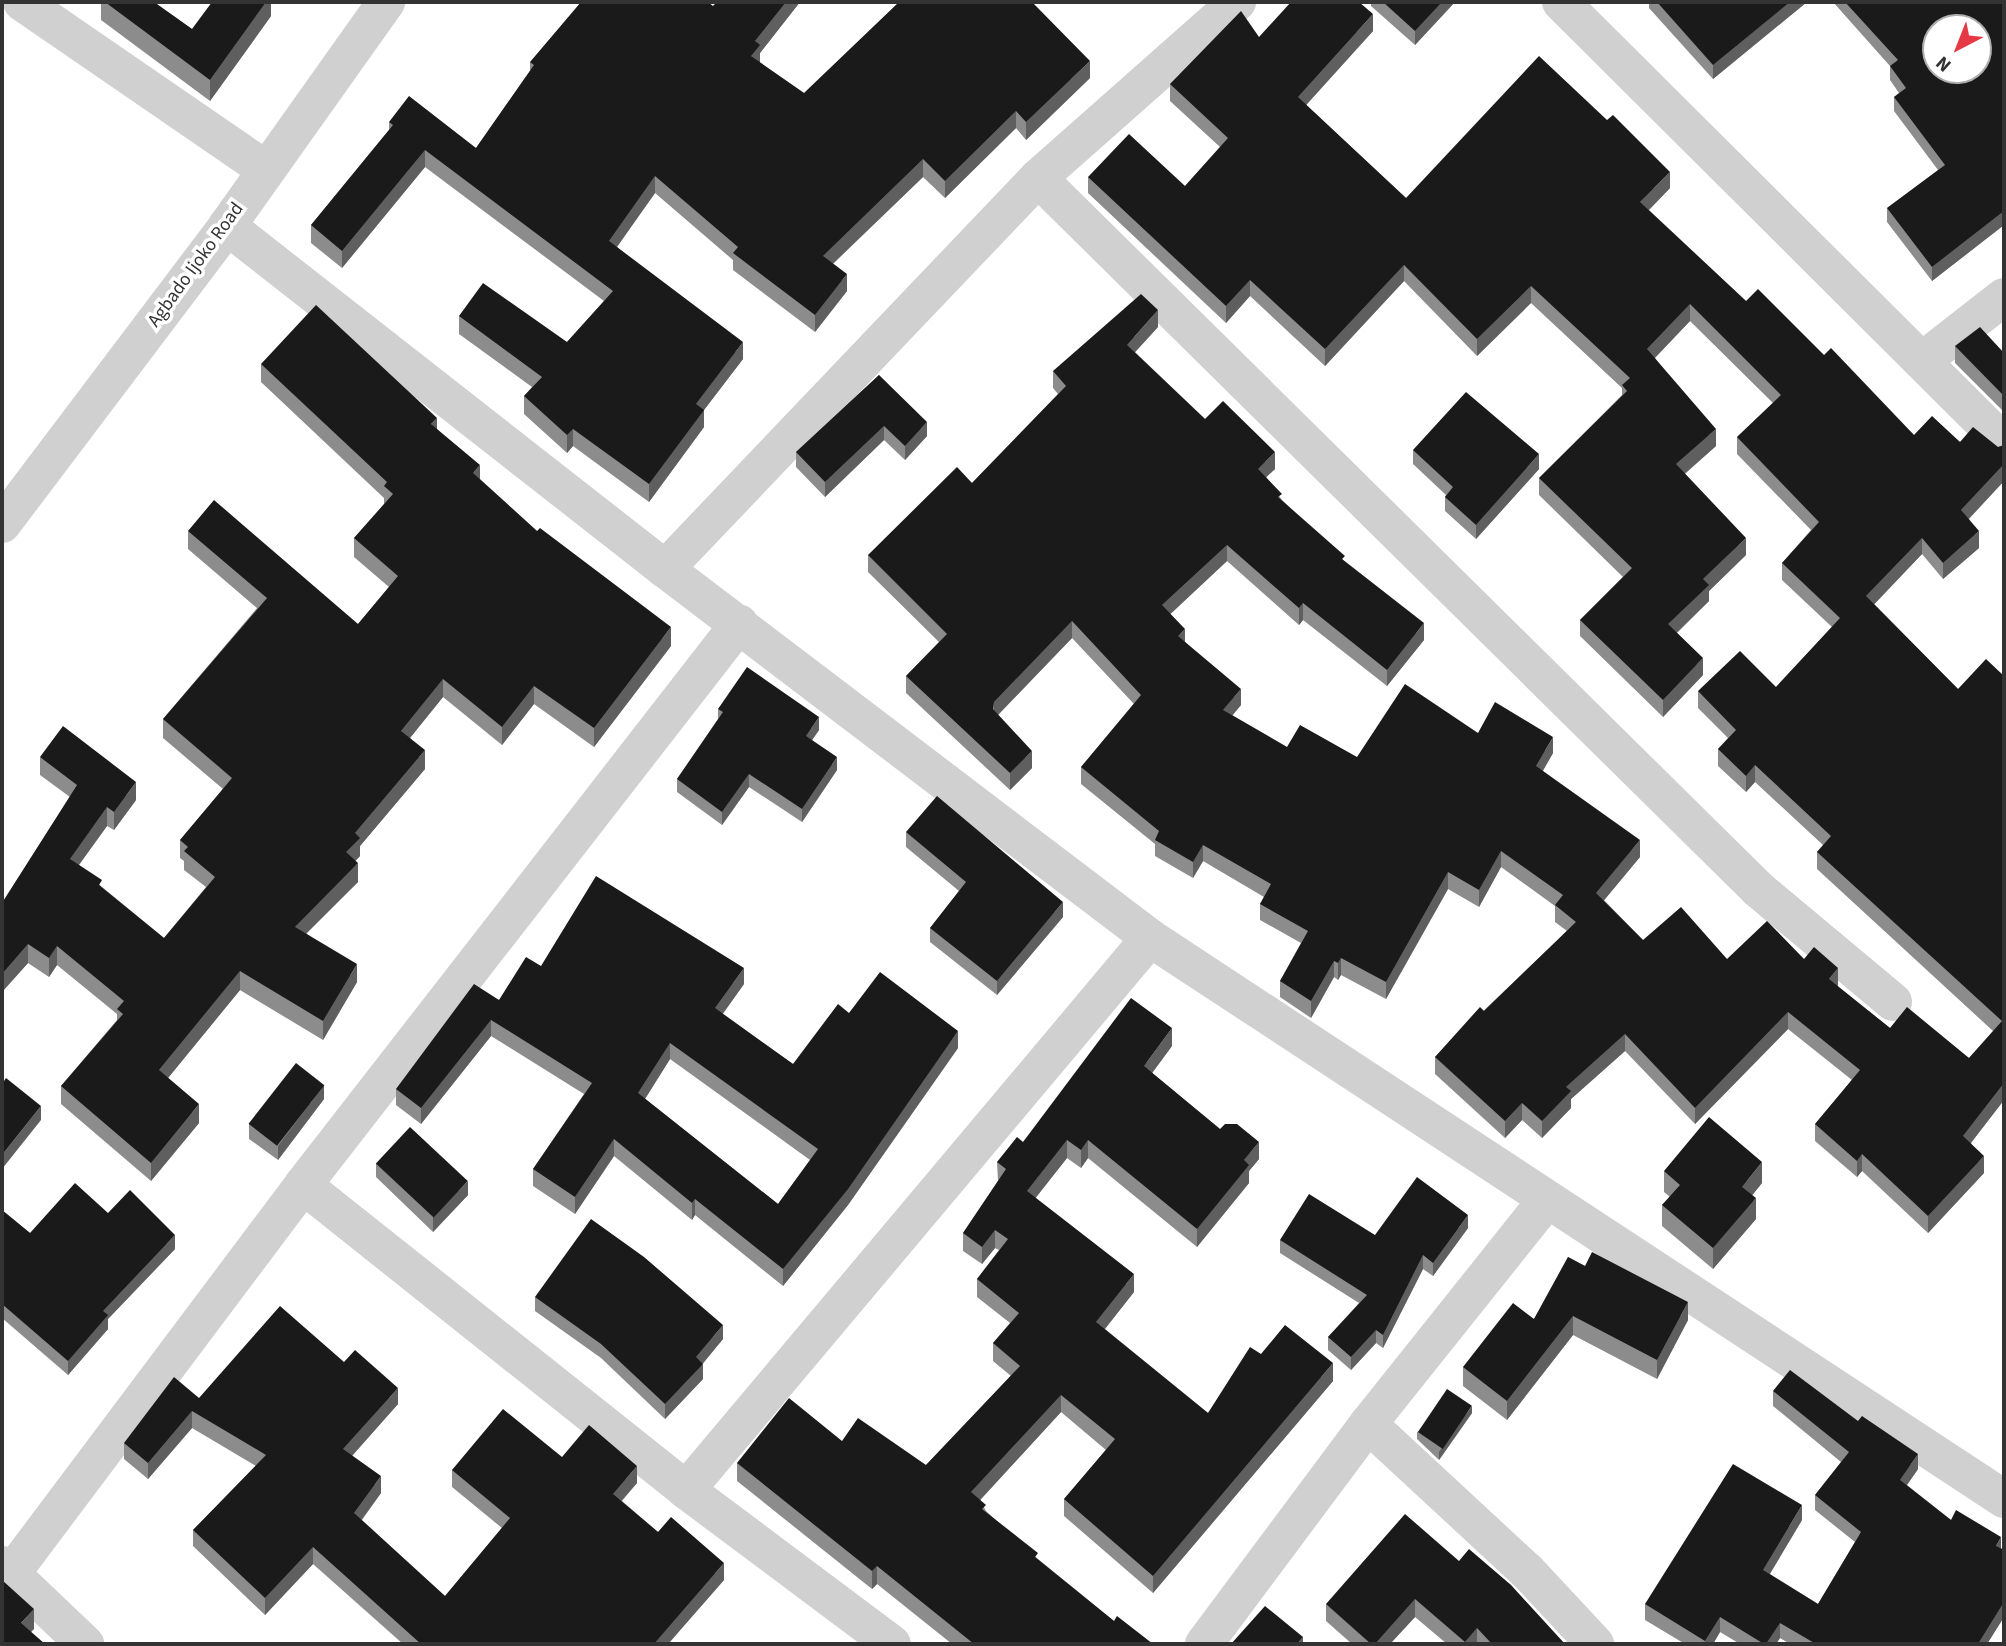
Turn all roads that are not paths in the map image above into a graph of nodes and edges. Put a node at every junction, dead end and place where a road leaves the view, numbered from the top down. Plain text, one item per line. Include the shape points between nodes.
1 (22, 2) edge
2 (386, 2) edge
3 (1237, 2) edge
4 (1569, 4) edge
5 (265, 169) junction
6 (1038, 178) junction
7 (227, 226) junction
8 (2004, 297) edge
9 (1922, 361) junction
10 (2004, 443) edge
11 (2, 524) edge
12 (665, 569) junction
13 (739, 624) junction
14 (1150, 938) junction
15 (1893, 1002) dead end
16 (303, 1185) junction
17 (1548, 1200) junction
18 (1368, 1424) junction
19 (686, 1490) junction
20 (2004, 1499) edge
21 (6, 1569) edge
22 (85, 1644) edge
23 (892, 1644) edge
24 (1204, 1644) edge
25 (1595, 1644) edge

1 - 5 street
2 - 5 street, Agbado Ijoko Road
3 - 6 street
4 - 9 street
5 - 7 street, Agbado Ijoko Road
6 - 12 street
6 - 15 street via 1758,889
7 - 11 street, Agbado Ijoko Road
7 - 12 street
8 - 9 street
9 - 10 street
12 - 13 street
13 - 14 street
13 - 16 street
14 - 17 street
14 - 19 street
16 - 19 street
16 - 21 street
17 - 18 street
17 - 20 street
18 - 24 street
18 - 25 street via 1527,1571
19 - 23 street
21 - 22 street

